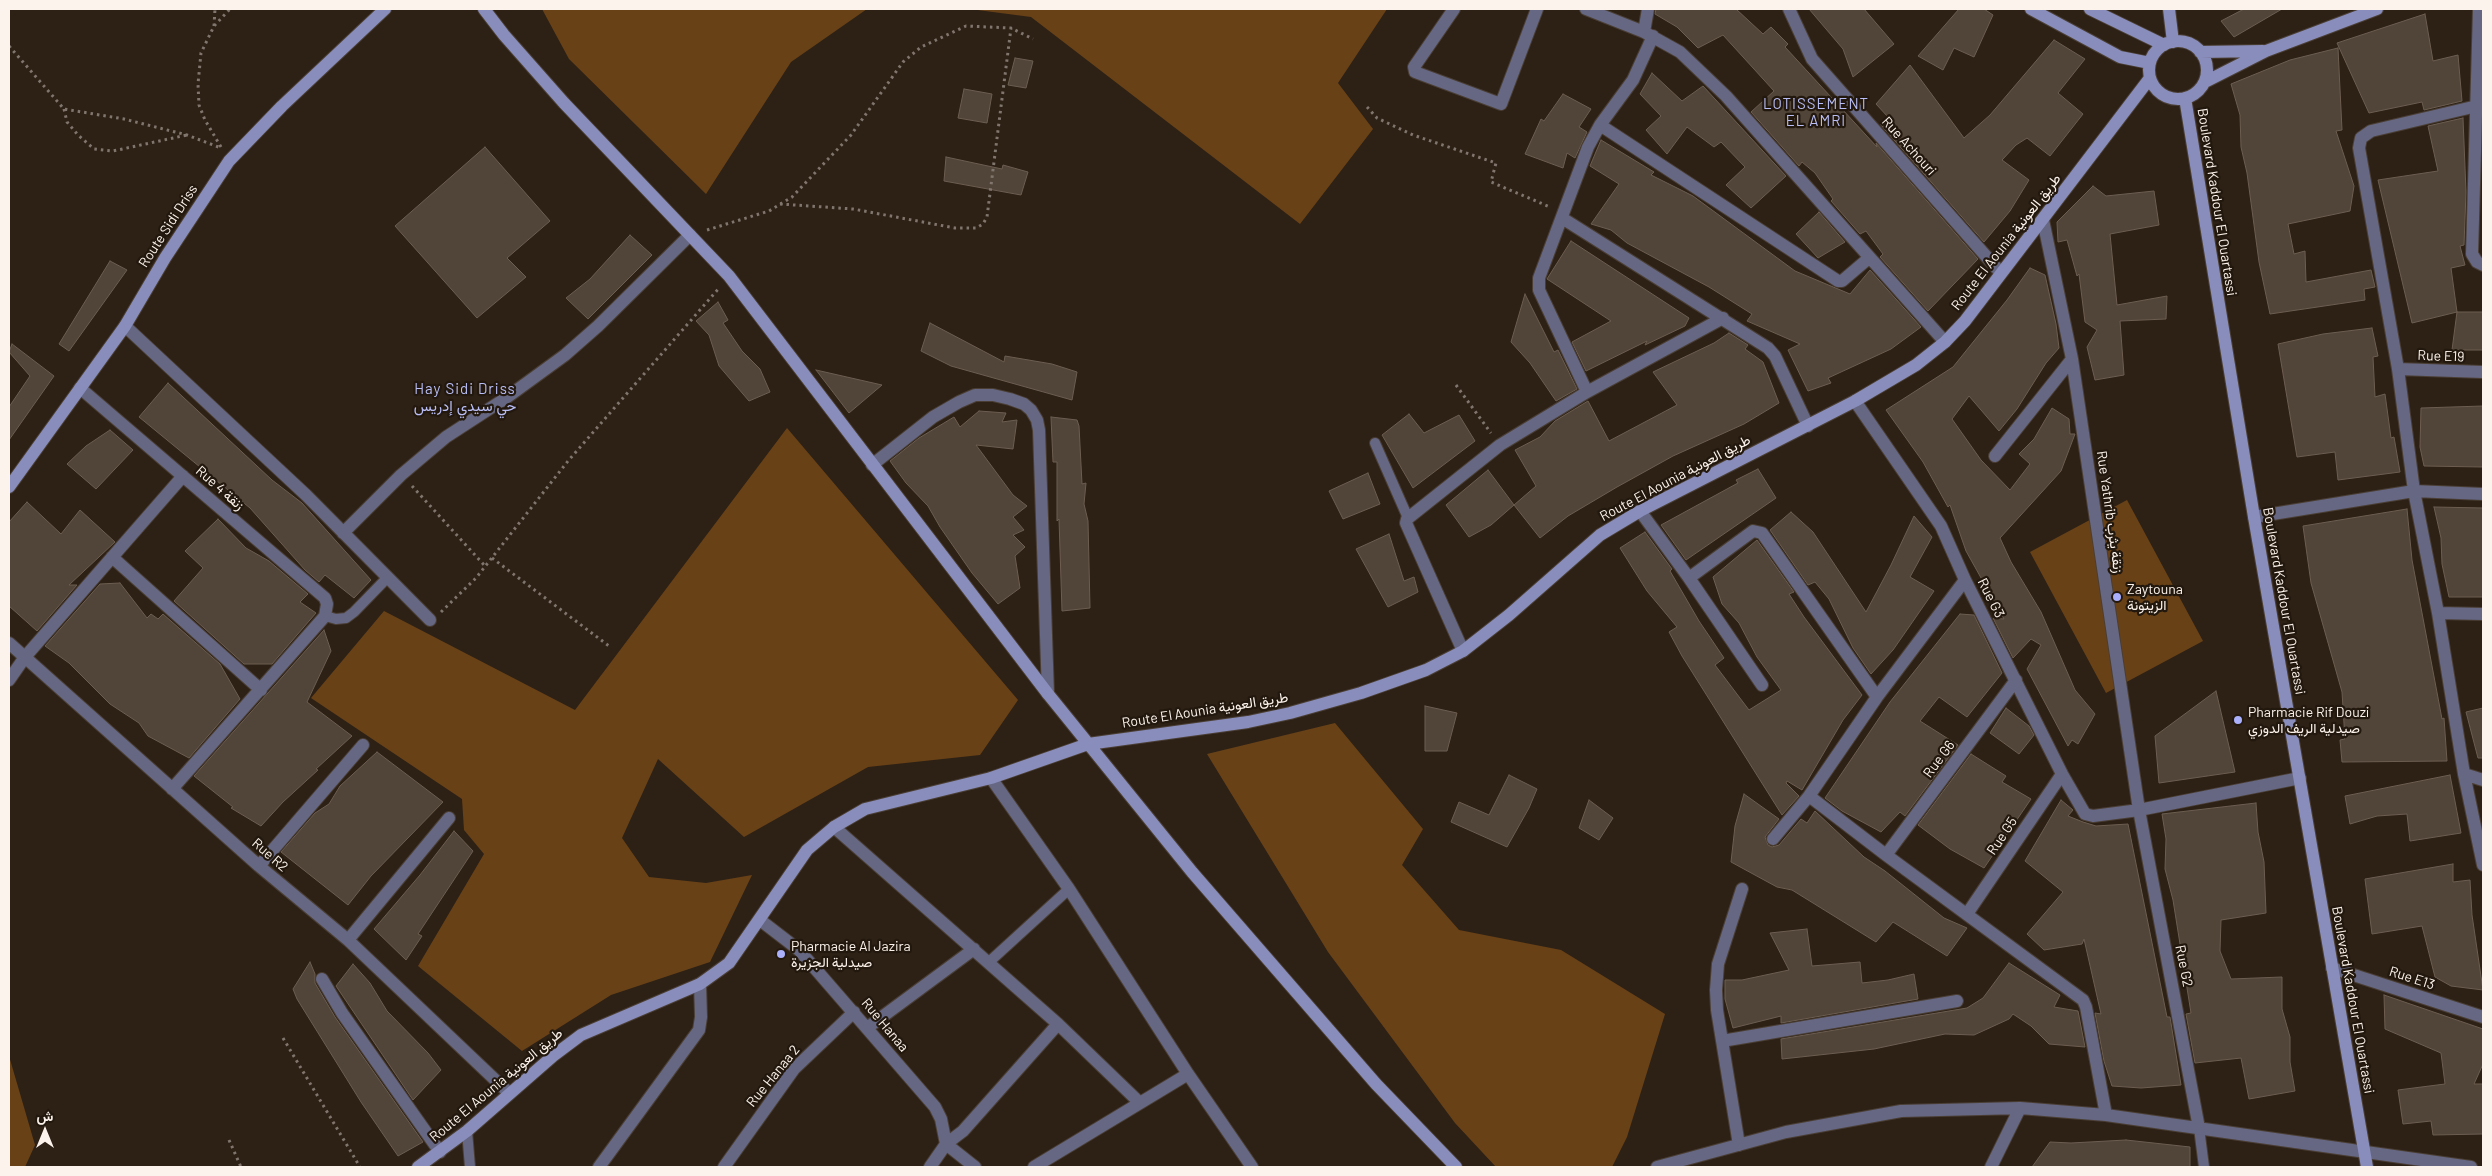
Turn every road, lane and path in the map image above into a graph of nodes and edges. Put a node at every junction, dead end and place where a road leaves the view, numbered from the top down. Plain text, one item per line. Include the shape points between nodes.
1 (215, 9) edge
2 (230, 9) edge
3 (385, 9) edge
4 (484, 9) edge
5 (1454, 9) edge
6 (1537, 9) edge
7 (1586, 9) edge
8 (1648, 9) edge
9 (1789, 9) edge
10 (2031, 9) edge
11 (2090, 9) edge
12 (2169, 9) edge
13 (2377, 9) edge
14 (2479, 9) edge
15 (214, 26) junction
16 (1011, 28) junction
17 (1649, 34) junction
18 (1033, 39) dead end
19 (2169, 43) junction
20 (9, 46) edge
21 (2266, 51) junction
22 (2200, 52) junction
23 (2150, 63) junction
24 (2150, 78) junction
25 (2205, 82) junction
26 (2185, 98) junction
27 (2477, 106) junction
28 (1367, 107) dead end
29 (64, 109) junction
30 (1600, 125) junction
31 (187, 135) junction
32 (222, 148) junction
33 (229, 160) junction
34 (780, 204) junction
35 (1562, 218) junction
36 (2043, 220) junction
37 (690, 235) junction
38 (1868, 258) junction
39 (2483, 265) edge
40 (2000, 272) junction
41 (729, 276) junction
42 (1723, 318) junction
43 (125, 326) junction
44 (1945, 342) junction
45 (2072, 359) junction
46 (2398, 369) junction
47 (2483, 372) edge
48 (1456, 385) dead end
49 (80, 388) junction
50 (1587, 392) junction
51 (1855, 401) junction
52 (1808, 426) junction
53 (1375, 442) dead end
54 (1500, 445) junction
55 (1995, 456) dead end
56 (872, 465) junction
57 (401, 475) junction
58 (183, 476) junction
59 (9, 486) edge
60 (2414, 492) junction
61 (2483, 494) edge
62 (1640, 511) junction
63 (2254, 517) junction
64 (1408, 518) junction
65 (343, 533) junction
66 (112, 557) junction
67 (492, 558) junction
68 (485, 566) junction
69 (388, 578) junction
70 (1689, 578) junction
71 (1965, 580) junction
72 (2438, 613) junction
73 (2483, 614) edge
74 (325, 616) junction
75 (430, 620) joint
76 (9, 642) edge
77 (609, 646) dead end
78 (1463, 651) junction
79 (25, 657) junction
80 (9, 680) edge
81 (2016, 680) junction
82 (1762, 685) dead end
83 (260, 690) junction
84 (1048, 694) junction
85 (1877, 697) junction
86 (363, 744) dead end
87 (1088, 744) junction
88 (2062, 774) junction
89 (2464, 774) junction
90 (991, 778) junction
91 (2300, 778) junction
92 (2483, 780) edge
93 (172, 789) junction
94 (1809, 796) junction
95 (2139, 810) junction
96 (449, 818) dead end
97 (834, 827) junction
98 (1773, 839) dead end
99 (1886, 855) junction
100 (2483, 865) edge
101 (259, 866) junction
102 (1069, 889) junction
103 (1742, 889) dead end
104 (1967, 914) junction
105 (760, 920) junction
106 (348, 940) junction
107 (974, 949) junction
108 (989, 962) junction
109 (2332, 968) junction
110 (322, 979) dead end
111 (700, 984) junction
112 (1957, 1001) dead end
113 (854, 1012) junction
114 (2483, 1017) edge
115 (1058, 1024) junction
116 (867, 1028) junction
117 (282, 1038) dead end
118 (1722, 1040) junction
119 (1188, 1074) junction
120 (509, 1093) junction
121 (1140, 1103) junction
122 (2020, 1108) junction
123 (2106, 1115) junction
124 (2199, 1128) junction
125 (467, 1131) junction
126 (229, 1140) dead end
127 (946, 1144) junction
128 (1739, 1145) junction
129 (440, 1152) junction
130 (2364, 1153) junction
131 (240, 1167) edge
132 (360, 1167) edge
133 (418, 1167) edge
134 (470, 1167) edge
135 (599, 1167) edge
136 (724, 1167) edge
137 (930, 1167) edge
138 (974, 1167) edge
139 (1034, 1167) edge
140 (1252, 1167) edge
141 (1456, 1167) edge
142 (1657, 1167) edge
143 (1991, 1167) edge
144 (2204, 1167) edge
145 (2367, 1167) edge
146 (2471, 1167) edge

1 - 15 path
2 - 15 path
3 - 33 street, Route Sidi Driss
4 - 37 street via 564,103
5 - 6 street via 1414,68 1415,72 1501,104
7 - 17 street
8 - 17 street
9 - 40 street, Rue Achouri via 1812,59
10 - 23 street via 2120,57
11 - 19 street
12 - 19 street
13 - 21 street
14 - 27 street
15 - 32 path via 201,53 199,105
16 - 18 path
16 - 34 path via 966,26 921,46 903,62 851,135 792,197
16 - 34 path via 987,217 983,224 976,228 955,228 853,210
17 - 30 street via 1633,80
17 - 38 street via 1680,52 1726,96
19 - 22 street via 2192,45
19 - 23 street via 2153,56
20 - 29 path
21 - 22 street
21 - 25 street
22 - 25 street via 2207,70
23 - 24 street
24 - 26 street via 2163,95
24 - 36 street, Route El Aounia طريق العونية
25 - 26 street
26 - 63 street, Boulevard Kaddour El Ouartassi
27 - 39 street via 2472,254
27 - 46 street via 2371,131 2361,138 2359,148
28 - 35 path via 1377,118 1413,136 1496,163 1491,182 1548,206
29 - 31 path via 124,119
29 - 31 path via 67,122 94,149 113,151
30 - 35 street via 1588,147
30 - 38 street via 1838,281
31 - 32 path
32 - 33 path
33 - 43 street, Route Sidi Driss
34 - 37 path via 745,220
35 - 42 street
35 - 50 street via 1538,284
36 - 40 street, Route El Aounia طريق العونية
36 - 45 street, Rue Yathrib زنقة يثرب
37 - 41 street
37 - 57 street via 565,355 446,438
38 - 44 street
40 - 44 street, Route El Aounia طريق العونية
41 - 56 street
41 - 67 path via 568,461
42 - 50 street
42 - 52 street via 1764,344 1775,356
43 - 49 street, Route Sidi Driss
43 - 65 street
44 - 51 street, Route El Aounia طريق العونية via 1916,365
45 - 55 street
45 - 95 street, Rue Yathrib زنقة يثرب
46 - 47 street, Rue E19
46 - 60 street
48 - 54 path
49 - 58 street, Rue 4 زنقة
49 - 59 street, Route Sidi Driss
50 - 54 street
51 - 52 street, Route El Aounia طريق العونية
51 - 71 street, Rue G3 via 1941,526
52 - 62 street, Route El Aounia طريق العونية
53 - 64 lane
54 - 64 street
56 - 84 street
56 - 84 street via 933,418 975,395 1010,399 1031,410 1039,430
57 - 65 street
57 - 68 path
58 - 66 street
58 - 74 street, Rue 4 زنقة via 325,598
60 - 61 street
60 - 63 street
60 - 72 street
62 - 70 street
62 - 78 street, Route El Aounia طريق العونية via 1600,535
63 - 91 street, Boulevard Kaddour El Ouartassi
64 - 78 street via 1406,523
65 - 69 street
66 - 79 street
66 - 83 street
67 - 68 path
67 - 77 path
68 - 75 path
69 - 74 lane via 346,618
69 - 75 street
70 - 82 street
70 - 85 street via 1753,531 1762,533
71 - 81 street, Rue G3
71 - 85 street
72 - 73 street
72 - 89 street
74 - 83 street
76 - 79 street, Rue R2
78 - 87 street, Route El Aounia طريق العونية via 1426,670 1362,693 1290,713 1248,722
79 - 80 street
79 - 93 street, Rue R2
81 - 88 street, Rue G3
81 - 99 street, Rue G6
83 - 93 street
84 - 87 street
85 - 94 street
86 - 101 street
87 - 90 street, Route El Aounia طريق العونية
87 - 141 street via 1192,872 1376,1084
88 - 95 street, Rue G3 via 2089,816
88 - 104 street, Rue G5
89 - 92 street
89 - 100 street
90 - 97 street, Route El Aounia طريق العونية via 865,809
90 - 102 street
91 - 95 street
91 - 109 street, Boulevard Kaddour El Ouartassi
93 - 101 street, Rue R2
94 - 98 street
94 - 99 street
95 - 124 street, Rue G2
96 - 106 street
97 - 105 street, Route El Aounia طريق العونية via 807,850
97 - 107 street
99 - 104 street
101 - 106 street, Rue R2
102 - 108 lane
102 - 119 street
103 - 118 street via 1718,964 1717,1010
104 - 123 street via 2083,1000
105 - 111 street, Route El Aounia طريق العونية via 729,963
105 - 113 street, Rue Hanaa via 793,944
106 - 120 street, Rue R2
107 - 108 street
107 - 116 street
108 - 115 street
109 - 114 street, Rue E13
109 - 130 street, Boulevard Kaddour El Ouartassi
110 - 129 street via 342,1013
111 - 120 street, Route El Aounia طريق العونية via 580,1036
111 - 135 street via 699,1030
112 - 118 street
113 - 116 street, Rue Hanaa
113 - 136 street, Rue Hanaa 2 via 794,1069
115 - 121 street
115 - 127 street via 963,1131
116 - 127 street, Rue Hanaa via 935,1107 942,1119
117 - 132 path
118 - 128 street
119 - 121 street
119 - 140 street
120 - 125 street, Route El Aounia طريق العونية
121 - 139 street
122 - 123 street
122 - 128 street via 1900,1111 1786,1132
122 - 143 street
123 - 124 street
124 - 130 street
124 - 144 lane
125 - 129 street, Route El Aounia طريق العونية
125 - 134 lane
126 - 131 path
127 - 137 street
127 - 138 street
128 - 142 street
129 - 133 street, Route El Aounia طريق العونية
130 - 145 street, Boulevard Kaddour El Ouartassi
130 - 146 street

